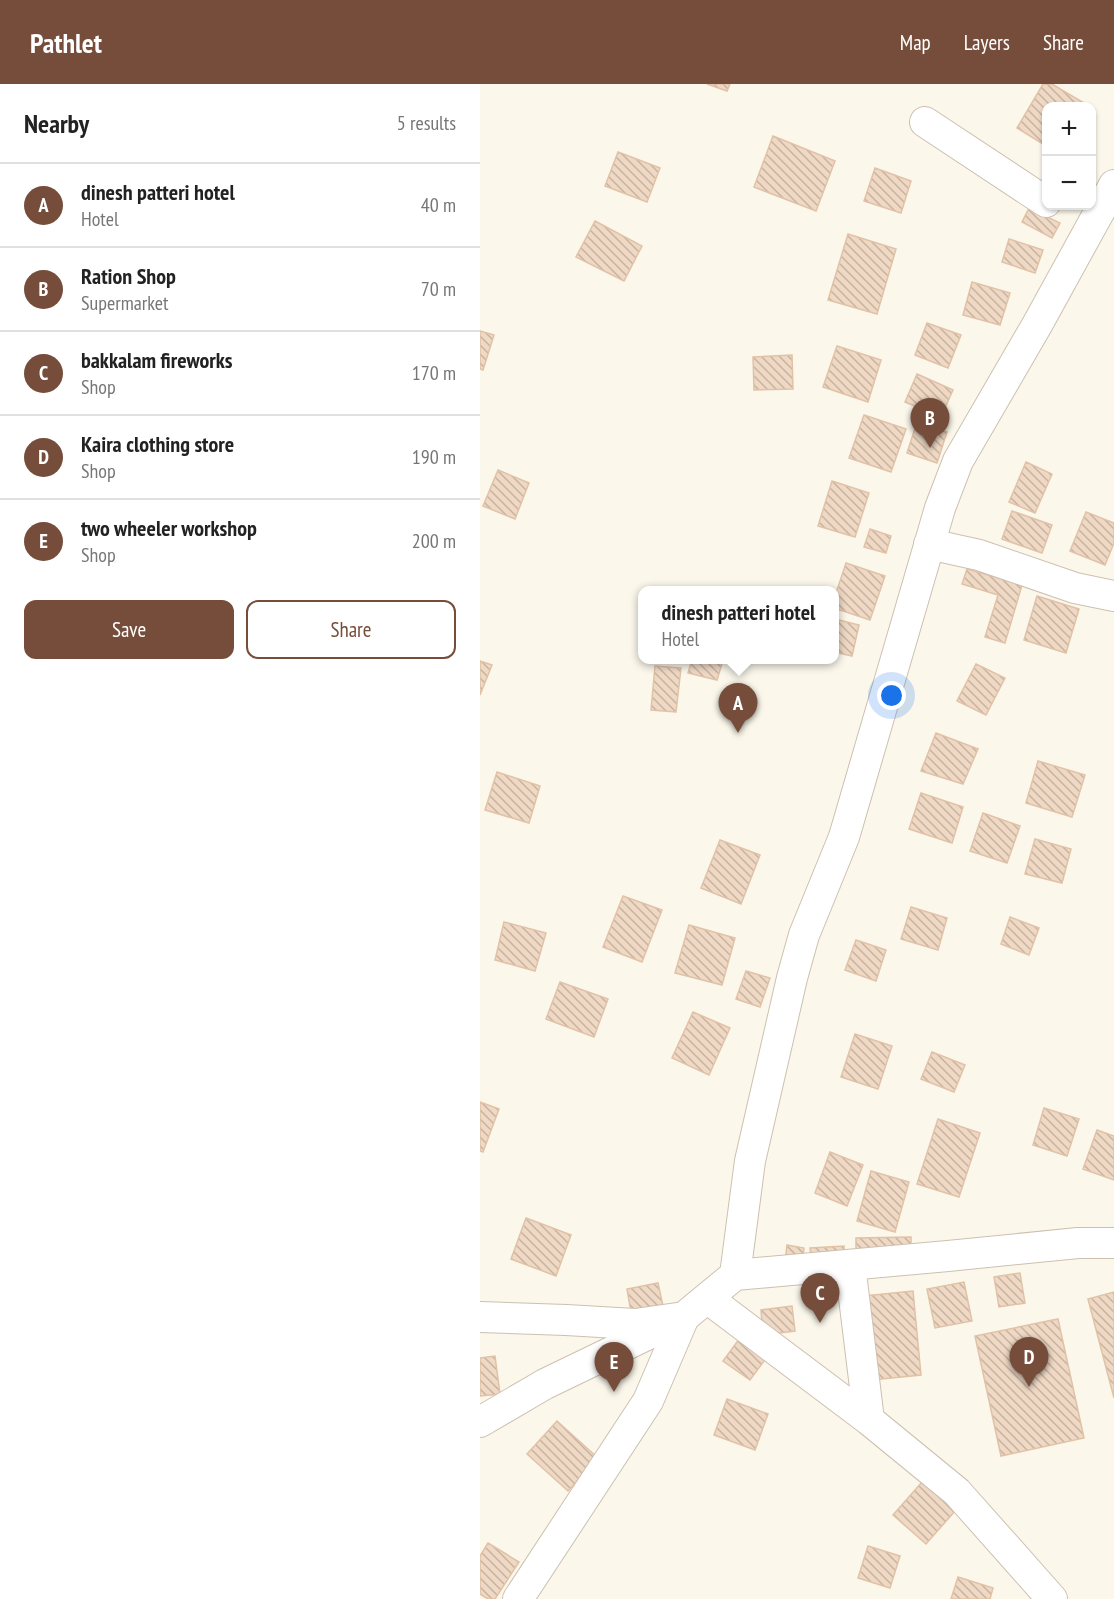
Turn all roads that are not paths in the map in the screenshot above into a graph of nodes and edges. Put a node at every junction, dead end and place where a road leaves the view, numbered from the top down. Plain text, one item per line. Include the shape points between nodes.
1 (925, 122) dead end
2 (1114, 185) edge
3 (1042, 199) edge
4 (1058, 210) edge
5 (1088, 230) junction
6 (929, 544) junction
7 (1114, 596) edge
8 (1114, 1243) edge
9 (850, 1265) junction
10 (735, 1275) junction
11 (707, 1298) junction
12 (480, 1317) edge
13 (684, 1317) junction
14 (869, 1420) junction
15 (480, 1422) edge
16 (518, 1599) edge
17 (1052, 1599) edge

1 - 3 street
2 - 5 street
4 - 5 street
5 - 6 street via 958,461
6 - 7 street
6 - 10 street via 844,837 804,934 792,978 750,1161
8 - 9 street
9 - 10 street
9 - 14 street
10 - 11 street
11 - 13 street
11 - 14 street
12 - 13 street via 635,1324
13 - 15 street via 545,1384
13 - 16 street via 648,1401
14 - 17 street via 957,1492

